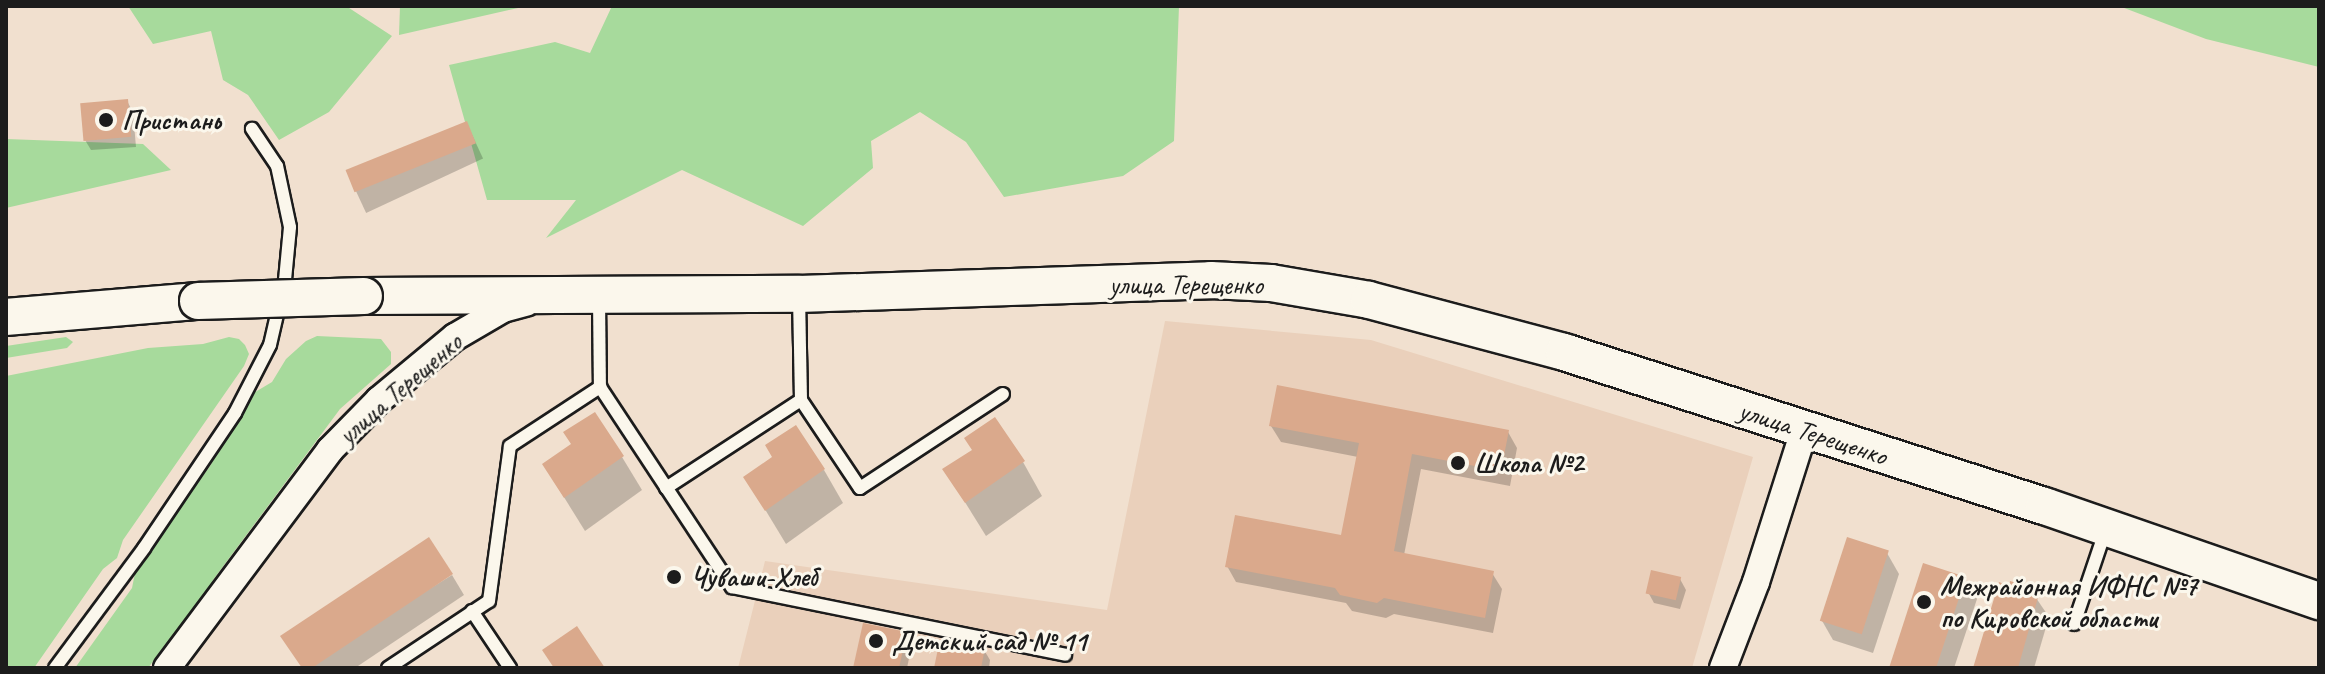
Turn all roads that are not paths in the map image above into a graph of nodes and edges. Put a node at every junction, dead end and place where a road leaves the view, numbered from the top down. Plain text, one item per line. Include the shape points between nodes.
1 (252, 129) dead end
2 (799, 294) junction
3 (552, 295) junction
4 (599, 295) junction
5 (6, 317) edge
6 (600, 387) junction
7 (1003, 394) dead end
8 (801, 400) junction
9 (1804, 431) junction
10 (666, 488) junction
11 (2106, 527) junction
12 (2319, 601) edge
13 (472, 611) junction
14 (2074, 624) dead end
15 (1065, 655) dead end
16 (55, 668) edge
17 (167, 668) edge
18 (388, 668) edge
19 (510, 668) edge
20 (1723, 668) edge

1 - 16 lane via 277,166 290,227 270,345 227,425
2 - 4 street, улица Терещенко
2 - 8 lane
2 - 9 street, улица Терещенко via 1211,280 1271,283 1381,303 1564,352
3 - 4 street, улица Терещенко
3 - 5 street, bridge via 198,301
3 - 17 street, улица Терещенко via 480,321 379,400 330,450
4 - 6 lane
6 - 10 lane
6 - 13 lane via 510,446 489,601
7 - 8 lane via 860,488
8 - 10 lane
9 - 11 street, улица Терещенко
9 - 20 street
10 - 15 lane via 732,587
11 - 12 street, улица Терещенко
11 - 14 lane
13 - 18 lane
13 - 19 lane

